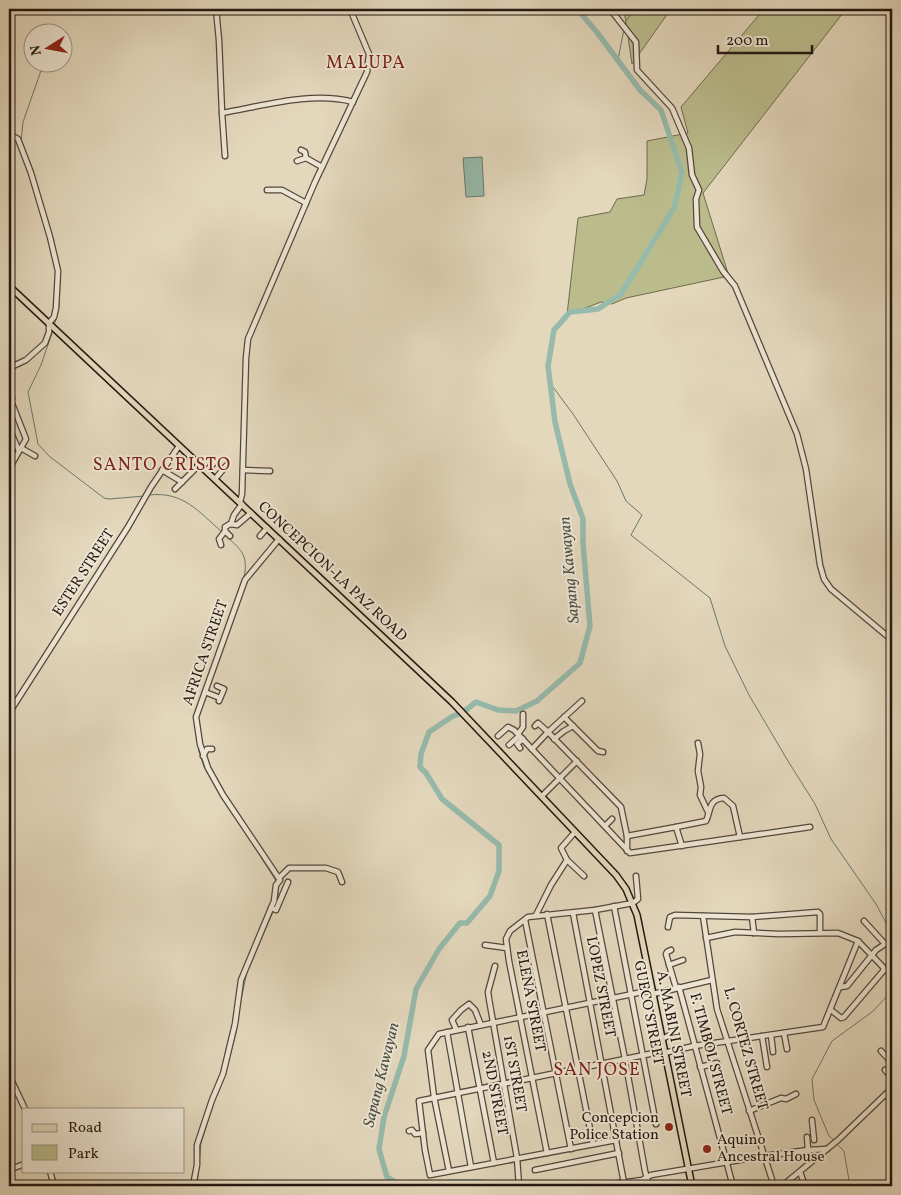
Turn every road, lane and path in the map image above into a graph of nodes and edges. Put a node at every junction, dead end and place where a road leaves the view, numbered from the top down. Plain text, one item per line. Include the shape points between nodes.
1 (216, 9) edge
2 (350, 9) edge
3 (610, 9) edge
4 (353, 102) junction
5 (222, 113) junction
6 (9, 134) edge
7 (301, 150) dead end
8 (225, 156) dead end
9 (306, 158) junction
10 (297, 161) dead end
11 (322, 167) junction
12 (267, 190) dead end
13 (306, 202) junction
14 (9, 286) edge
15 (49, 324) junction
16 (9, 368) edge
17 (9, 390) edge
18 (9, 428) edge
19 (179, 446) junction
20 (20, 449) junction
21 (35, 456) dead end
22 (9, 459) edge
23 (214, 463) dead end
24 (199, 465) junction
25 (226, 466) dead end
26 (10, 467) edge
27 (162, 470) junction
28 (243, 470) junction
29 (270, 470) dead end
30 (206, 471) junction
31 (215, 479) junction
32 (182, 482) junction
33 (176, 489) dead end
34 (241, 503) junction
35 (251, 513) junction
36 (231, 524) junction
37 (267, 528) junction
38 (224, 532) junction
39 (230, 536) dead end
40 (260, 536) dead end
41 (279, 539) junction
42 (221, 545) dead end
43 (892, 640) edge
44 (216, 686) dead end
45 (204, 692) junction
46 (582, 701) dead end
47 (9, 713) edge
48 (524, 714) dead end
49 (564, 717) junction
50 (535, 726) dead end
51 (573, 726) junction
52 (548, 732) junction
53 (498, 736) dead end
54 (520, 736) junction
55 (554, 738) junction
56 (698, 743) dead end
57 (509, 745) dead end
58 (520, 748) dead end
59 (212, 749) dead end
60 (532, 749) junction
61 (604, 752) dead end
62 (202, 756) junction
63 (577, 762) junction
64 (560, 778) junction
65 (542, 796) junction
66 (234, 802) dead end
67 (234, 811) junction
68 (708, 814) junction
69 (612, 819) dead end
70 (605, 826) junction
71 (676, 827) junction
72 (810, 827) dead end
73 (575, 832) junction
74 (627, 836) junction
75 (740, 837) junction
76 (682, 846) junction
77 (627, 851) junction
78 (567, 860) junction
79 (584, 876) dead end
80 (636, 876) dead end
81 (278, 882) junction
82 (288, 882) dead end
83 (342, 882) dead end
84 (626, 889) joint
85 (633, 903) junction
86 (614, 906) junction
87 (273, 909) junction
88 (595, 910) junction
89 (572, 913) junction
90 (547, 914) junction
91 (536, 915) junction
92 (703, 916) junction
93 (752, 917) junction
94 (525, 920) junction
95 (864, 920) dead end
96 (668, 927) dead end
97 (754, 933) junction
98 (820, 933) junction
99 (706, 938) junction
100 (858, 941) junction
101 (486, 945) dead end
102 (507, 945) junction
103 (671, 950) dead end
104 (872, 955) junction
105 (683, 960) dead end
106 (669, 965) junction
107 (495, 966) dead end
108 (712, 980) junction
109 (678, 987) junction
110 (840, 987) junction
111 (652, 992) junction
112 (632, 995) junction
113 (613, 999) junction
114 (590, 1003) junction
115 (566, 1008) junction
116 (831, 1010) junction
117 (544, 1013) junction
118 (674, 1015) dead end
119 (520, 1018) junction
120 (492, 1023) junction
121 (481, 1025) junction
122 (468, 1027) junction
123 (456, 1029) junction
124 (447, 1032) junction
125 (784, 1033) junction
126 (771, 1035) junction
127 (762, 1036) junction
128 (662, 1039) junction
129 (727, 1042) junction
130 (694, 1046) junction
131 (787, 1049) dead end
132 (881, 1051) dead end
133 (664, 1052) junction
134 (773, 1052) dead end
135 (644, 1055) junction
136 (625, 1059) junction
137 (602, 1063) junction
138 (717, 1063) dead end
139 (892, 1063) edge
140 (700, 1067) junction
141 (767, 1067) dead end
142 (579, 1068) junction
143 (885, 1070) dead end
144 (555, 1072) junction
145 (9, 1075) edge
146 (532, 1077) junction
147 (892, 1078) edge
148 (503, 1083) junction
149 (480, 1087) junction
150 (892, 1088) edge
151 (457, 1092) junction
152 (796, 1094) dead end
153 (434, 1097) junction
154 (25, 1108) edge
155 (750, 1111) junction
156 (812, 1120) dead end
157 (656, 1124) dead end
158 (409, 1131) dead end
159 (423, 1133) junction
160 (807, 1137) dead end
161 (616, 1140) junction
162 (593, 1144) junction
163 (814, 1145) junction
164 (571, 1149) junction
165 (827, 1149) junction
166 (808, 1150) junction
167 (547, 1153) junction
168 (619, 1153) junction
169 (764, 1156) junction
170 (517, 1158) junction
171 (494, 1162) junction
172 (727, 1162) junction
173 (22, 1165) edge
174 (471, 1167) junction
175 (688, 1169) junction
176 (9, 1170) edge
177 (535, 1170) dead end
178 (450, 1171) junction
179 (50, 1172) edge
180 (800, 1172) junction
181 (647, 1176) junction
182 (624, 1183) junction
183 (54, 1186) edge
184 (193, 1186) edge
185 (519, 1186) edge
186 (597, 1186) edge
187 (649, 1186) edge
188 (692, 1186) edge
189 (733, 1186) edge
190 (774, 1186) edge
191 (782, 1186) edge
192 (805, 1186) edge

1 - 5 street
2 - 4 street via 370,58
3 - 43 street via 636,42 637,70 670,106 678,121 689,148 692,175 699,190 696,199 697,227 735,286 797,434 824,579 831,589
4 - 5 street via 312,99
4 - 11 street
5 - 8 street
6 - 15 street via 18,139 28,165 57,263 56,308
7 - 9 street
9 - 10 street
9 - 11 street
11 - 13 street
12 - 13 street via 282,190
13 - 28 street via 248,339
14 - 15 main road, CONCEPCION-LA PAZ ROAD
15 - 16 street via 47,338 41,348
15 - 19 main road, CONCEPCION-LA PAZ ROAD
17 - 20 street via 10,401 26,439
18 - 20 street
19 - 24 main road, CONCEPCION-LA PAZ ROAD
19 - 27 street, ESTER STREET
20 - 21 street
20 - 26 street
22 - 26 street
23 - 30 street
24 - 30 main road, CONCEPCION-LA PAZ ROAD
24 - 32 street
25 - 31 street
27 - 32 street
27 - 47 street, ESTER STREET
28 - 29 street
28 - 34 street
30 - 31 main road, CONCEPCION-LA PAZ ROAD
31 - 34 main road, CONCEPCION-LA PAZ ROAD
32 - 33 street
34 - 35 main road, CONCEPCION-LA PAZ ROAD
34 - 36 street
35 - 36 street via 237,524
35 - 37 main road, CONCEPCION-LA PAZ ROAD
36 - 38 street via 225,527
37 - 40 street
37 - 41 main road, CONCEPCION-LA PAZ ROAD
38 - 39 street
38 - 42 street via 220,538
41 - 45 street, AFRICA STREET via 245,580
41 - 65 main road, CONCEPCION-LA PAZ ROAD via 456,706
44 - 45 street via 224,689 219,699
45 - 62 street, AFRICA STREET via 196,717
46 - 49 street
48 - 54 street
49 - 51 street
49 - 52 street
50 - 52 street via 538,723
51 - 55 street
51 - 61 street via 598,751
52 - 55 street
52 - 60 street
53 - 54 street via 510,727
54 - 57 street
54 - 58 street via 517,744
54 - 60 street
55 - 63 street
56 - 68 street via 700,795
59 - 62 street via 207,749
60 - 64 street
62 - 67 street, AFRICA STREET
63 - 64 street
63 - 74 street via 622,807
64 - 65 street
64 - 70 street
65 - 73 main road, CONCEPCION-LA PAZ ROAD
66 - 67 street
67 - 81 street, AFRICA STREET
68 - 71 street via 706,821
68 - 75 street via 711,805 719,798 730,802
69 - 70 street
70 - 77 street
71 - 74 street
71 - 76 street
72 - 75 street
73 - 78 street via 561,848
73 - 84 main road, CONCEPCION-LA PAZ ROAD
74 - 77 street
75 - 76 street
76 - 77 street
78 - 79 street
78 - 91 street
80 - 85 street via 638,899
81 - 83 street via 287,868 326,868 338,872
81 - 87 street
82 - 87 street via 278,907
84 - 85 main road, A. MABINI STREET
85 - 86 street
85 - 111 main road, A. MABINI STREET
86 - 88 street
86 - 112 street, GUECO STREET
87 - 184 street via 241,980 224,1074 197,1145
88 - 89 street
88 - 113 street
89 - 90 street
89 - 114 street, LOPEZ STREET
90 - 91 street
90 - 115 street
91 - 94 street
92 - 93 street
92 - 96 street via 672,915
92 - 99 street, L. CORTEZ STREET
93 - 97 street
93 - 98 street via 818,912
94 - 102 street via 510,931
94 - 117 street
95 - 104 street via 885,944
97 - 98 street
97 - 99 street via 734,932
98 - 100 street via 841,933
99 - 108 street, L. CORTEZ STREET
100 - 104 street
100 - 110 street
101 - 102 street
102 - 119 street, ELENA STREET
103 - 106 street via 666,953
104 - 110 street via 847,986
104 - 116 street via 884,970 844,1017
105 - 106 street
106 - 109 street, F. TIMBOL STREET
107 - 120 street, 1ST STREET via 488,992
108 - 109 street
108 - 129 street, L. CORTEZ STREET
109 - 111 street
109 - 130 street, F. TIMBOL STREET
110 - 116 street
111 - 112 street
111 - 128 main road, A. MABINI STREET
112 - 113 street
112 - 135 street, GUECO STREET
113 - 114 street
113 - 136 street
114 - 115 street
114 - 137 street, LOPEZ STREET
115 - 117 street
115 - 142 street
116 - 125 street via 823,1027
117 - 119 street
117 - 144 street
118 - 128 street via 672,1033
119 - 120 street
119 - 146 street, ELENA STREET
120 - 121 street
120 - 148 street, 1ST STREET
121 - 122 street
121 - 123 street via 475,1010 468,1004 452,1020
122 - 123 street
122 - 149 street, 2ND STREET
123 - 124 street
124 - 151 street
124 - 153 street via 439,1034 428,1047
125 - 126 street
125 - 131 street
126 - 127 street
126 - 134 street
127 - 129 street
127 - 141 street
128 - 133 main road, A. MABINI STREET
129 - 130 street
129 - 155 street, L. CORTEZ STREET
130 - 133 street
130 - 140 street, F. TIMBOL STREET
132 - 139 street
133 - 135 street
133 - 175 main road, A. MABINI STREET
135 - 136 street
135 - 157 street, GUECO STREET
136 - 137 street
136 - 181 street
137 - 142 street
137 - 161 street, LOPEZ STREET
138 - 140 street
140 - 172 street, F. TIMBOL STREET
142 - 144 street
142 - 162 street
143 - 147 street
144 - 146 street
144 - 164 street
145 - 154 street
146 - 148 street
146 - 167 street, ELENA STREET
148 - 149 street
148 - 170 street, 1ST STREET
149 - 151 street
149 - 171 street, 2ND STREET
150 - 165 street
151 - 153 street
151 - 174 street
152 - 155 street
153 - 159 street via 419,1101
153 - 178 street
155 - 169 street, L. CORTEZ STREET
156 - 163 street
158 - 159 street
159 - 178 street via 430,1175
160 - 166 street
161 - 162 street
161 - 168 street, LOPEZ STREET
162 - 164 street
163 - 165 street
163 - 166 street
164 - 167 street
165 - 180 street
166 - 169 street
167 - 170 street
168 - 177 street
168 - 182 street, LOPEZ STREET
169 - 172 street
169 - 190 street, L. CORTEZ STREET
170 - 171 street
170 - 185 street, 1ST STREET
171 - 174 street
172 - 175 street
172 - 189 street, F. TIMBOL STREET
173 - 176 street
174 - 178 street
175 - 181 street
175 - 188 main road, A. MABINI STREET
179 - 183 street
180 - 191 street
180 - 192 street
181 - 182 street
181 - 187 street
182 - 186 street

